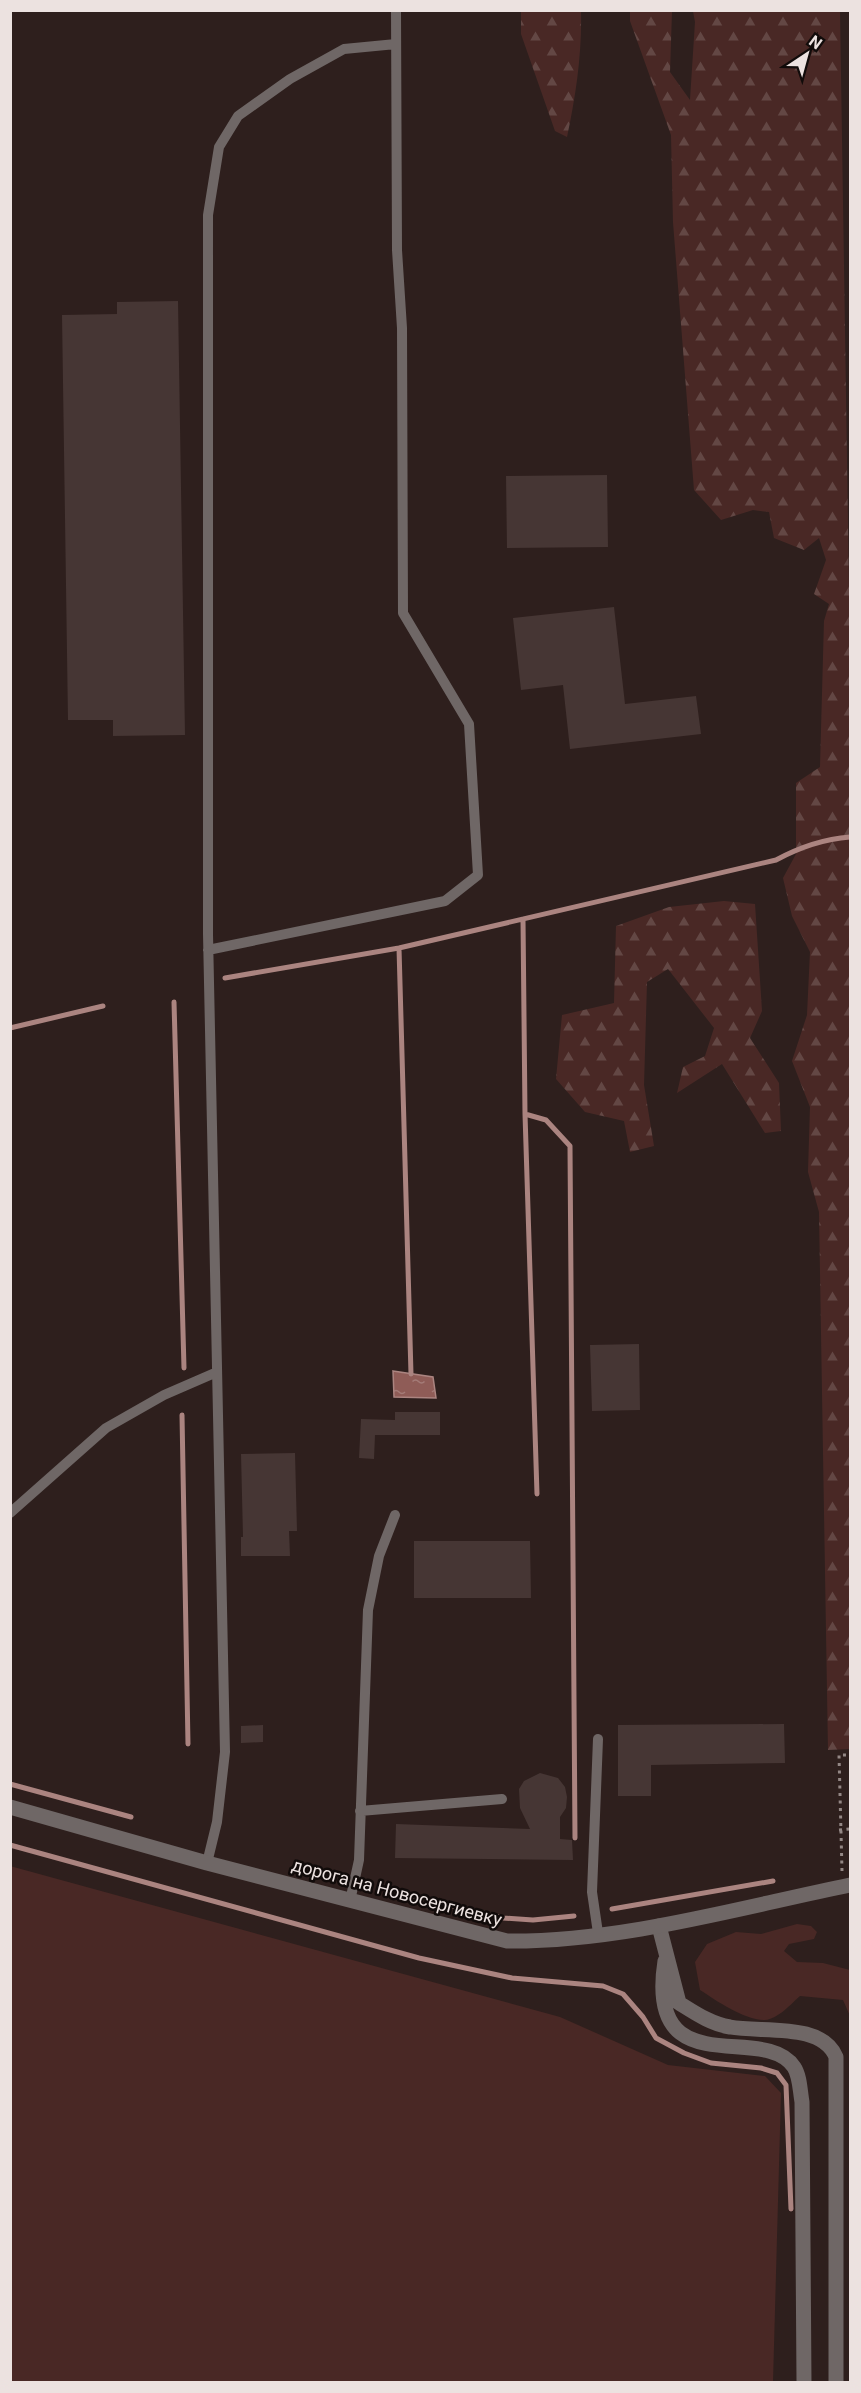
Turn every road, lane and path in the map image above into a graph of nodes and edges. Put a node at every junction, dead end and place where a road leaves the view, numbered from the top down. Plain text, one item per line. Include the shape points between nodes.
1 (396, 10) edge
2 (396, 44) junction
3 (208, 950) junction
4 (217, 1372) junction
5 (10, 1513) edge
6 (394, 1515) dead end
7 (598, 1739) dead end
8 (850, 1755) edge
9 (502, 1799) dead end
10 (10, 1807) edge
11 (360, 1811) junction
12 (850, 1828) edge
13 (839, 1830) junction
14 (207, 1863) junction
15 (847, 1886) edge
16 (350, 1901) junction
17 (659, 1926) junction
18 (598, 1933) junction
19 (666, 1955) junction
20 (804, 2382) edge
21 (836, 2382) edge

1 - 2 lane
2 - 3 lane via 344,49 290,79 238,116 219,147 208,214
2 - 3 lane via 403,613 469,724 478,875 446,901
3 - 4 lane
4 - 5 lane via 164,1395 106,1428
4 - 14 lane via 225,1752 217,1822
6 - 11 lane via 379,1556 368,1610
7 - 18 lane via 592,1892
8 - 13 path via 839,1755
9 - 11 lane
10 - 14 street, дорога на Новосергиевку
11 - 16 lane via 359,1860
12 - 13 path
13 - 15 path
14 - 16 street, дорога на Новосергиевку
15 - 17 street, дорога на Новосергиевку
16 - 18 street, дорога на Новосергиевку via 507,1941
17 - 18 street, дорога на Новосергиевку
17 - 19 street
19 - 20 street via 661,1986 669,2019 685,2036 707,2045 771,2052 785,2058 798,2078 802,2102
19 - 21 street via 679,2003 701,2017 727,2027 818,2036 837,2056

